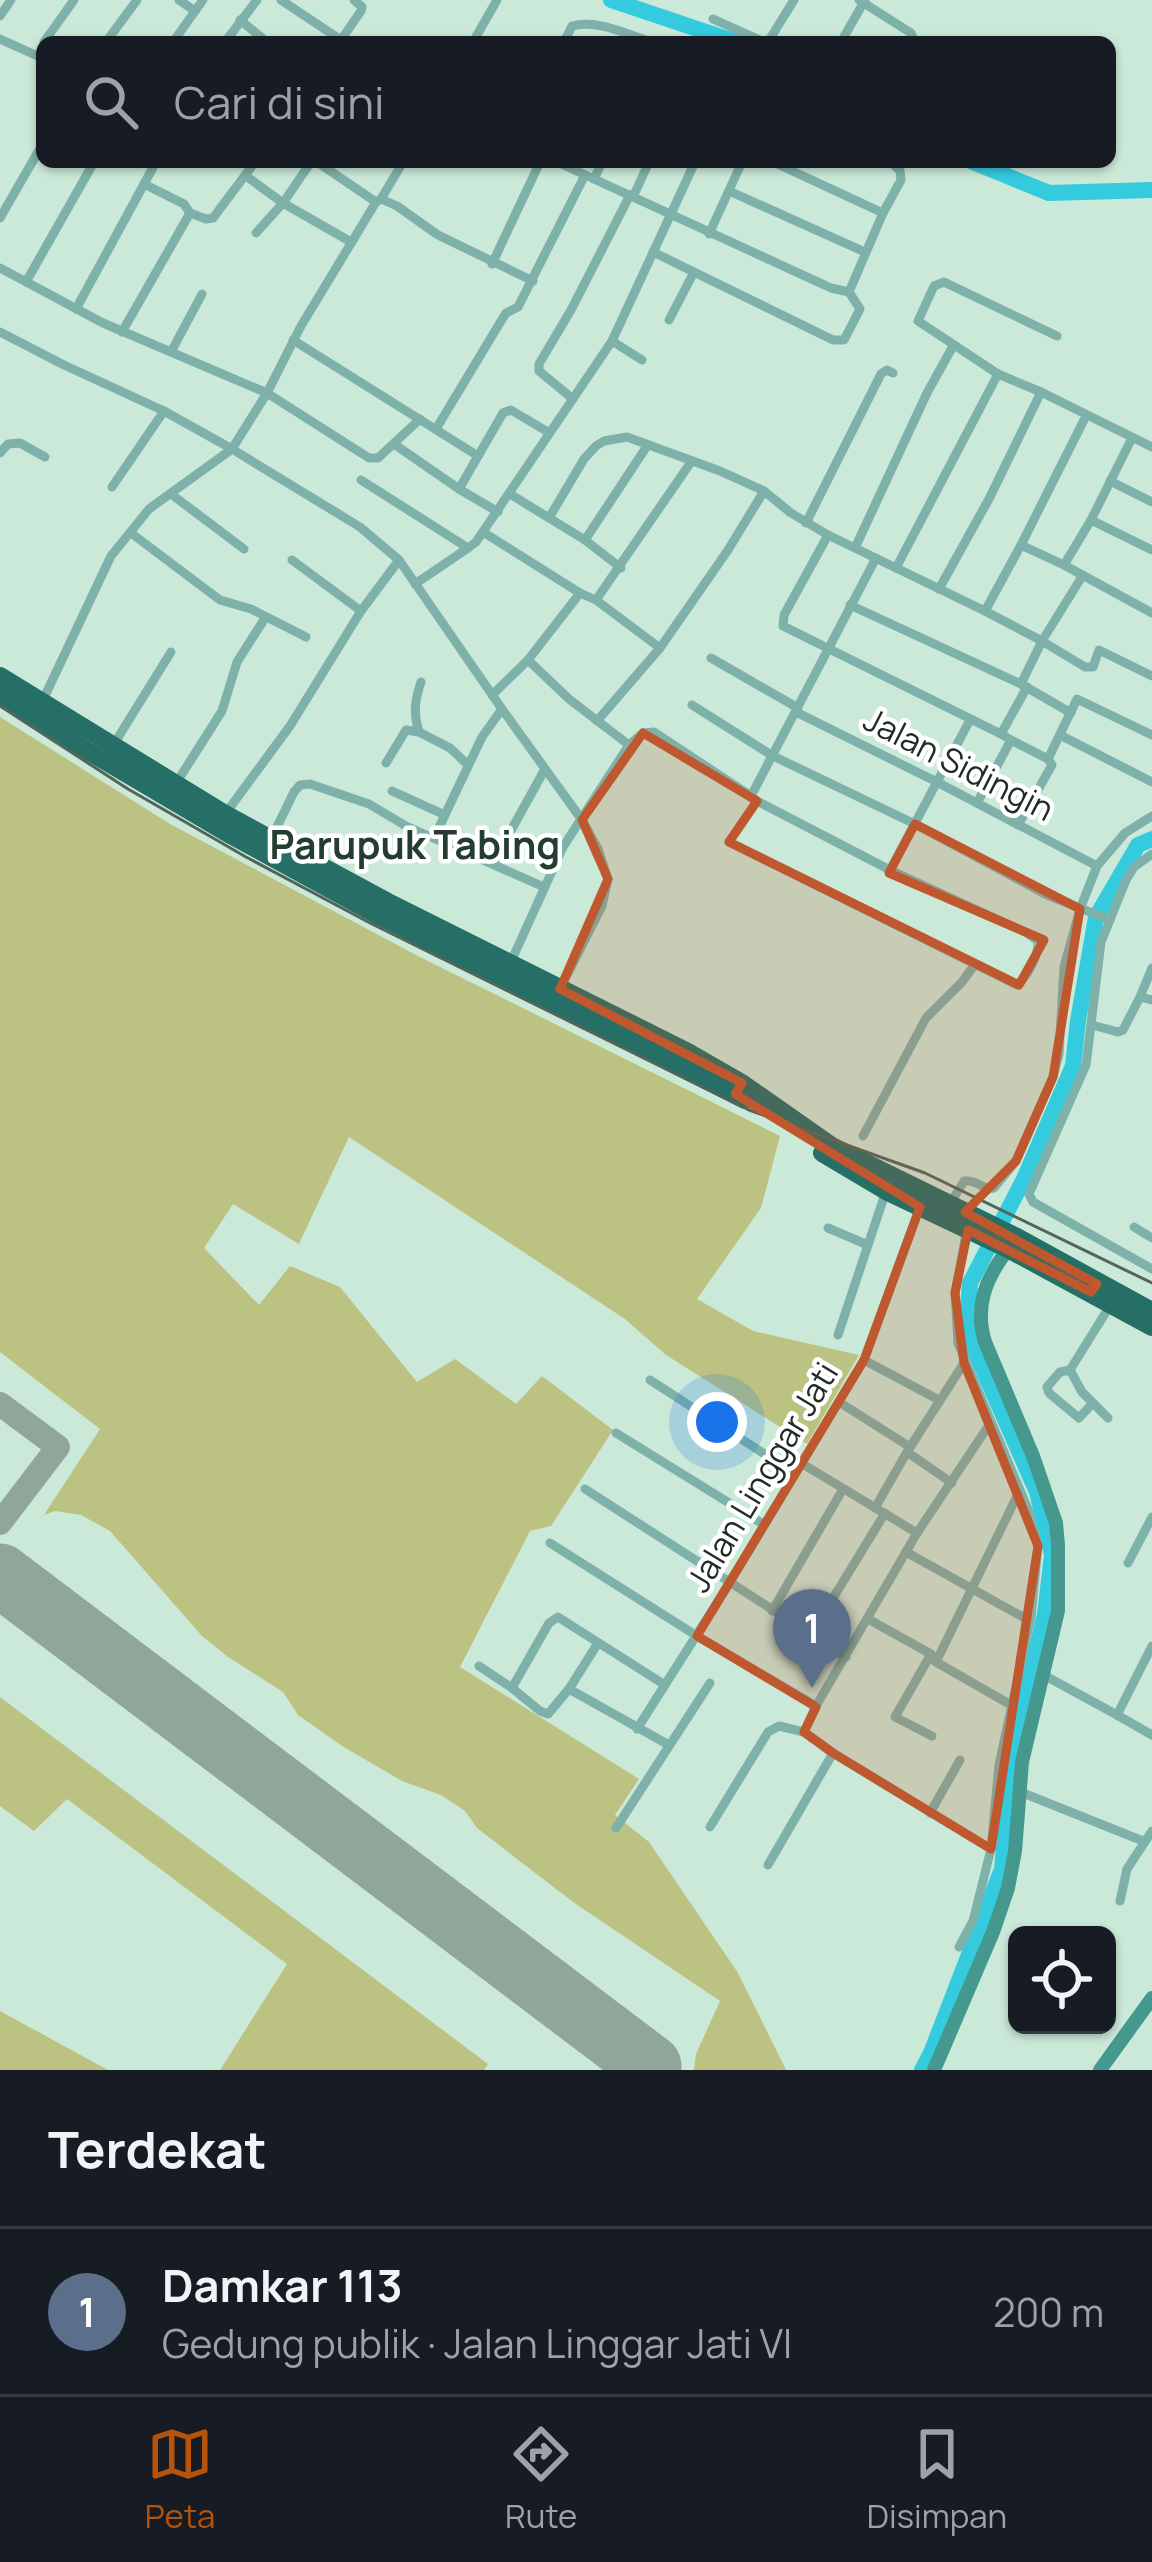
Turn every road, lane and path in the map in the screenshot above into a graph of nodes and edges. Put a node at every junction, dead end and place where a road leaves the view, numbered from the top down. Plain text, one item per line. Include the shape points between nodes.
1 (11, 0) edge
2 (74, 0) edge
3 (137, 0) edge
4 (179, 0) edge
5 (203, 0) edge
6 (257, 0) edge
7 (281, 0) edge
8 (354, 0) edge
9 (497, 0) edge
10 (794, 0) edge
11 (862, 1) edge
12 (196, 11) junction
13 (0, 16) edge
14 (713, 19) dead end
15 (240, 20) junction
16 (614, 29) junction
17 (50, 36) edge
18 (110, 36) edge
19 (178, 36) edge
20 (229, 36) edge
21 (260, 36) edge
22 (335, 36) edge
23 (346, 36) edge
24 (476, 36) edge
25 (568, 36) edge
26 (611, 36) edge
27 (633, 36) edge
28 (752, 36) edge
29 (770, 36) edge
30 (844, 36) edge
31 (913, 36) edge
32 (0, 39) edge
33 (36, 49) edge
34 (36, 156) edge
35 (91, 168) edge
36 (152, 168) edge
37 (251, 168) edge
38 (309, 168) edge
39 (324, 168) edge
40 (399, 168) edge
41 (538, 168) edge
42 (571, 168) edge
43 (597, 168) edge
44 (647, 168) edge
45 (692, 168) edge
46 (739, 168) edge
47 (786, 168) edge
48 (897, 168) edge
49 (246, 176) junction
50 (590, 177) junction
51 (143, 184) junction
52 (729, 191) junction
53 (632, 196) junction
54 (378, 201) junction
55 (283, 203) junction
56 (190, 213) junction
57 (883, 213) junction
58 (670, 214) junction
59 (0, 218) edge
60 (256, 233) dead end
61 (710, 234) junction
62 (351, 242) junction
63 (653, 252) junction
64 (865, 252) junction
65 (492, 264) junction
66 (0, 268) edge
67 (694, 272) junction
68 (533, 281) junction
69 (26, 282) junction
70 (849, 292) junction
71 (202, 294) dead end
72 (76, 309) junction
73 (669, 320) dead end
74 (0, 332) edge
75 (122, 332) junction
76 (1057, 336) dead end
77 (293, 340) junction
78 (611, 341) junction
79 (953, 346) junction
80 (171, 352) junction
81 (641, 360) dead end
82 (893, 373) dead end
83 (998, 374) junction
84 (1041, 392) junction
85 (267, 393) junction
86 (573, 399) junction
87 (164, 411) junction
88 (1086, 416) junction
89 (421, 419) junction
90 (436, 429) junction
91 (548, 432) junction
92 (1132, 438) junction
93 (394, 444) junction
94 (646, 446) junction
95 (1152, 447) edge
96 (232, 449) junction
97 (0, 453) edge
98 (478, 456) junction
99 (45, 457) dead end
100 (691, 462) junction
101 (361, 480) dead end
102 (1110, 481) junction
103 (112, 488) dead end
104 (459, 489) junction
105 (764, 491) junction
106 (171, 494) junction
107 (510, 494) junction
108 (1152, 502) edge
109 (498, 512) junction
110 (550, 518) junction
111 (1091, 520) junction
112 (806, 523) junction
113 (483, 532) junction
114 (131, 533) junction
115 (828, 535) junction
116 (585, 541) junction
117 (1021, 545) junction
118 (468, 548) junction
119 (855, 548) junction
120 (244, 549) dead end
121 (1152, 550) edge
122 (876, 558) junction
123 (292, 560) dead end
124 (399, 560) junction
125 (1064, 565) junction
126 (621, 568) junction
127 (896, 568) junction
128 (1083, 575) junction
129 (415, 584) junction
130 (940, 589) junction
131 (580, 593) junction
132 (596, 600) junction
133 (850, 605) junction
134 (361, 610) junction
135 (985, 611) junction
136 (1152, 613) edge
137 (266, 618) junction
138 (306, 637) dead end
139 (1042, 641) junction
140 (660, 648) junction
141 (828, 650) junction
142 (171, 652) dead end
143 (712, 658) dead end
144 (528, 660) junction
145 (0, 676) edge
146 (1152, 676) edge
147 (421, 682) dead end
148 (1024, 685) junction
149 (0, 694) edge
150 (492, 695) junction
151 (42, 702) junction
152 (692, 705) dead end
153 (502, 710) junction
154 (797, 710) junction
155 (1071, 713) junction
156 (970, 720) junction
157 (597, 721) junction
158 (419, 732) junction
159 (1152, 735) edge
160 (1062, 736) junction
161 (1006, 737) junction
162 (99, 745) junction
163 (629, 745) junction
164 (773, 756) junction
165 (1048, 759) junction
166 (386, 764) dead end
167 (468, 765) junction
168 (544, 769) junction
169 (1150, 776) edge
170 (935, 781) junction
171 (175, 785) junction
172 (392, 790) dead end
173 (754, 798) junction
174 (976, 803) junction
175 (225, 814) junction
176 (445, 814) junction
177 (1152, 816) edge
178 (582, 820) junction
179 (915, 824) junction
180 (1018, 825) junction
181 (434, 838) junction
182 (271, 839) junction
183 (1149, 860) edge
184 (494, 863) junction
185 (1097, 866) junction
186 (890, 870) junction
187 (544, 887) junction
188 (384, 909) junction
189 (1082, 910) junction
190 (1108, 919) junction
191 (510, 964) junction
192 (975, 964) junction
193 (1152, 968) edge
194 (560, 989) junction
195 (1140, 997) junction
196 (1152, 1000) edge
197 (1092, 1025) junction
198 (739, 1089) junction
199 (863, 1136) dead end
200 (886, 1191) junction
201 (950, 1204) junction
202 (920, 1207) junction
203 (971, 1226) junction
204 (827, 1228) dead end
205 (1134, 1228) dead end
206 (1152, 1238) edge
207 (1010, 1244) junction
208 (868, 1245) junction
209 (1152, 1269) edge
210 (1114, 1298) junction
211 (1152, 1311) edge
212 (1152, 1327) edge
213 (838, 1335) dead end
214 (864, 1360) junction
215 (964, 1363) junction
216 (1070, 1370) junction
217 (650, 1380) dead end
218 (939, 1400) junction
219 (839, 1402) junction
220 (1093, 1403) junction
221 (1108, 1418) dead end
222 (991, 1422) junction
223 (616, 1433) dead end
224 (909, 1449) junction
225 (798, 1468) junction
226 (952, 1483) junction
227 (585, 1489) dead end
228 (843, 1489) junction
229 (1019, 1492) junction
230 (880, 1510) junction
231 (1152, 1517) edge
232 (763, 1524) junction
233 (917, 1533) junction
234 (550, 1543) dead end
235 (906, 1552) junction
236 (1129, 1563) dead end
237 (729, 1584) junction
238 (971, 1590) junction
239 (772, 1611) junction
240 (868, 1619) junction
241 (1030, 1621) junction
242 (697, 1636) junction
243 (810, 1636) junction
244 (598, 1643) junction
245 (1152, 1646) edge
246 (846, 1657) junction
247 (933, 1658) junction
248 (479, 1666) dead end
249 (1147, 1667) edge
250 (1041, 1674) junction
251 (710, 1683) dead end
252 (665, 1685) junction
253 (512, 1688) junction
254 (569, 1689) junction
255 (816, 1706) junction
256 (1010, 1706) junction
257 (1117, 1714) junction
258 (637, 1729) junction
259 (804, 1732) junction
260 (1152, 1735) edge
261 (932, 1736) dead end
262 (668, 1745) junction
263 (833, 1753) junction
264 (960, 1760) dead end
265 (1018, 1791) junction
266 (930, 1813) junction
267 (710, 1827) dead end
268 (616, 1828) dead end
269 (1152, 1831) edge
270 (1143, 1841) junction
271 (991, 1849) junction
272 (768, 1865) dead end
273 (1120, 1901) dead end
274 (959, 1948) dead end
275 (1152, 1997) edge
276 (934, 2070) edge
277 (1100, 2070) edge

1 - 13 street
2 - 17 street
3 - 18 street
4 - 12 street
5 - 12 street
6 - 15 street
7 - 22 street
8 - 23 street via 362,7
9 - 24 street
10 - 29 street
11 - 30 street
11 - 31 street
12 - 19 street
14 - 28 street
15 - 20 street
15 - 21 street
16 - 25 street via 576,23
16 - 26 street
16 - 27 street
32 - 33 street
34 - 59 street
35 - 69 street
36 - 51 street
37 - 49 street
38 - 55 street
39 - 54 street
40 - 54 street
41 - 65 street
42 - 50 street
43 - 50 street
44 - 53 street
45 - 58 street
46 - 52 street
47 - 57 street
48 - 57 street via 901,180
49 - 55 street
49 - 56 street via 213,218
50 - 53 street
50 - 68 street
51 - 56 street
51 - 72 street
52 - 61 street
52 - 64 street
53 - 58 street
53 - 86 street via 539,364
54 - 62 street
54 - 65 street
55 - 60 street
55 - 62 street
56 - 75 street
57 - 64 street
58 - 61 street
58 - 63 street
61 - 70 street
62 - 77 street
63 - 67 street
63 - 78 street
64 - 70 street
65 - 68 street
66 - 69 street
67 - 70 street via 839,341 860,309
67 - 73 street
68 - 90 street
69 - 72 street
71 - 80 street
72 - 75 street
74 - 87 street
75 - 80 street
76 - 79 street via 938,283 918,322
77 - 85 street
77 - 89 street
78 - 81 street
78 - 86 street
79 - 83 street
79 - 119 street
80 - 85 street
82 - 112 street via 881,374
83 - 84 street
83 - 127 street
84 - 88 street
84 - 130 street
85 - 93 street via 369,458
85 - 96 street
86 - 91 street
87 - 96 street
87 - 103 street
88 - 92 street
88 - 117 street
89 - 90 street
89 - 93 street
90 - 98 street
91 - 98 street via 507,410
91 - 107 street
92 - 95 street
92 - 102 street
93 - 104 street
94 - 100 street
94 - 110 street via 627,437 596,446
94 - 116 street
96 - 106 street
96 - 124 street
97 - 99 street via 16,443
98 - 104 street
100 - 105 street
100 - 126 street
101 - 118 street
102 - 108 street
102 - 111 street
104 - 109 street
105 - 112 street
105 - 140 street
106 - 114 street
106 - 120 street
107 - 109 street
107 - 110 street
109 - 113 street
110 - 116 street
111 - 121 street
111 - 125 street
112 - 115 street
113 - 118 street
113 - 131 street
114 - 137 street via 220,600
114 - 151 street via 103,569
115 - 119 street
115 - 141 street via 782,622
116 - 126 street
117 - 125 street
117 - 135 street
118 - 129 street
119 - 122 street
122 - 127 street
122 - 133 street
123 - 134 street
124 - 129 street
124 - 134 street
125 - 128 street
126 - 132 street
127 - 130 street
128 - 136 street
128 - 139 street
129 - 150 street
130 - 135 street
131 - 132 street
131 - 144 street
132 - 140 street
133 - 141 street
133 - 148 street
134 - 175 street
135 - 139 street
137 - 138 street
137 - 171 street via 238,662 223,711
139 - 146 street via 1090,669 1100,650
139 - 148 street
140 - 157 street
141 - 154 street
141 - 156 street
142 - 162 street
143 - 154 street, Jalan Sidingin
144 - 150 street
144 - 157 street
145 - 151 highway
147 - 158 street
148 - 155 street
148 - 161 street
149 - 162 highway
150 - 153 street
151 - 162 highway
152 - 164 street
153 - 167 street
153 - 168 street
154 - 164 street
154 - 170 street, Jalan Sidingin
155 - 159 street via 1077,698
155 - 160 street
156 - 161 street
156 - 170 street
157 - 163 street
158 - 166 street via 406,730
158 - 167 street
160 - 165 street
160 - 169 street
161 - 165 street
161 - 174 street
162 - 171 highway
162 - 188 highway via 227,832
163 - 173 street via 654,732
163 - 178 street
164 - 173 street
164 - 179 street
165 - 180 street via 1052,765
167 - 176 street
168 - 178 street
168 - 184 street
170 - 174 street, Jalan Sidingin
170 - 179 street
171 - 175 highway
172 - 176 street
173 - 186 street
173 - 192 street via 729,842
174 - 180 street, Jalan Sidingin
175 - 182 highway
176 - 181 street
177 - 185 street
178 - 187 street
178 - 194 street via 608,879
179 - 186 street
179 - 189 street
180 - 185 street, Jalan Sidingin
181 - 182 street via 306,783
181 - 184 street
182 - 188 highway
183 - 190 street via 1134,867
184 - 187 street
185 - 189 street
186 - 192 street via 1038,941 1019,984
187 - 191 street
188 - 191 highway
188 - 198 highway
189 - 190 street
189 - 201 street via 1064,967 1053,1078 1016,1161 994,1188 964,1181
190 - 197 street
191 - 194 highway
192 - 199 street via 926,1018
193 - 195 street
194 - 198 highway via 688,1052
195 - 196 street
195 - 197 street via 1123,1030
197 - 209 street via 1087,1065 1029,1194
198 - 200 highway
198 - 201 highway
200 - 202 highway
200 - 208 street
201 - 203 highway
202 - 203 highway
202 - 214 street, Jalan Linggar Jati
203 - 207 highway
203 - 215 street via 955,1293
204 - 208 street
205 - 206 street
207 - 210 highway
207 - 250 street via 985,1286 980,1325 1056,1523 1058,1611
208 - 213 street
210 - 211 highway
210 - 212 highway
210 - 216 street
214 - 218 street
214 - 219 street, Jalan Linggar Jati
215 - 218 street
215 - 222 street
216 - 220 street
216 - 220 street via 1056,1375 1048,1393 1079,1418
217 - 225 street
218 - 224 street
219 - 224 street
219 - 225 street, Jalan Linggar Jati
220 - 221 street
222 - 226 street
222 - 229 street
223 - 232 street
224 - 226 street
224 - 230 street
225 - 228 street
225 - 232 street, Jalan Linggar Jati
226 - 233 street
227 - 237 street
228 - 230 street
228 - 239 street
229 - 238 street
229 - 241 street via 1038,1546
230 - 233 street
230 - 243 street
231 - 236 street
232 - 237 street, Jalan Linggar Jati
233 - 235 street
234 - 242 street
235 - 238 street
235 - 240 street
237 - 239 street
237 - 242 street, Jalan Linggar Jati
238 - 241 street
238 - 247 street
239 - 243 street
240 - 246 street
240 - 247 street
241 - 256 street
242 - 252 street, Jalan Linggar Jati
242 - 255 street
243 - 246 street
244 - 252 street
244 - 253 street via 556,1618
244 - 254 street
245 - 249 street
246 - 255 street
247 - 256 street
247 - 261 street via 895,1717
248 - 253 street
249 - 257 street
250 - 257 street
250 - 265 street
251 - 262 street
252 - 258 street, Jalan Linggar Jati
253 - 254 street via 547,1714
254 - 258 street
255 - 259 street
256 - 271 street
257 - 260 street
258 - 262 street
259 - 263 street
259 - 267 street via 768,1732
262 - 268 street
263 - 266 street
263 - 272 street
264 - 266 street
265 - 270 street
265 - 276 street via 1007,1888
266 - 271 street
269 - 270 street
270 - 273 street
271 - 274 street
275 - 277 street

